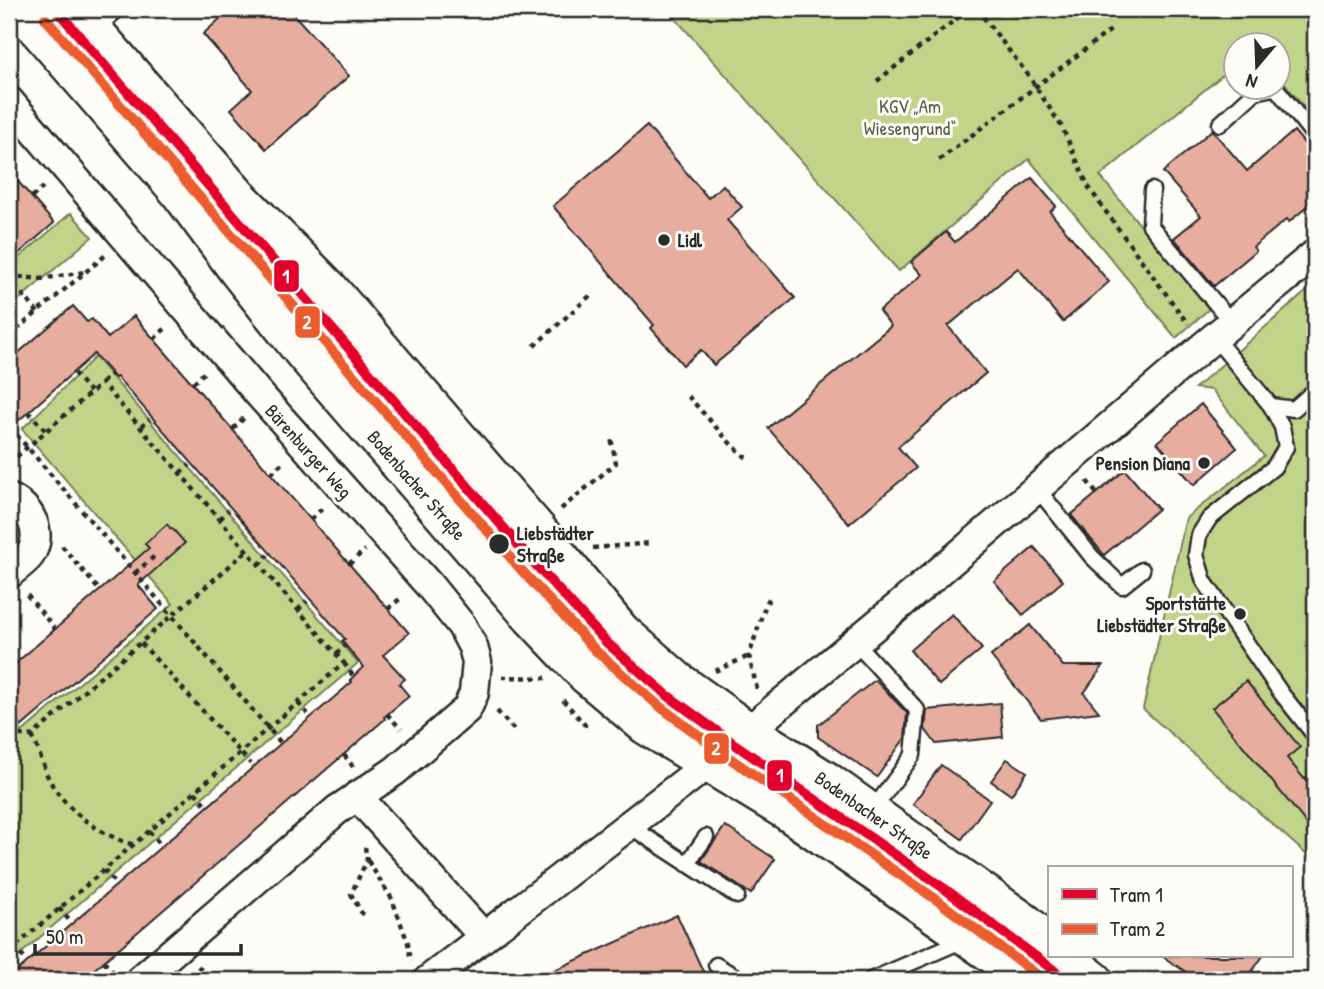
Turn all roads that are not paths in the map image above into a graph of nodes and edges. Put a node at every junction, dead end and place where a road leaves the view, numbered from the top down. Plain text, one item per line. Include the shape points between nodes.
1 (19, 9) edge
2 (96, 16) edge
3 (9, 101) edge
4 (1244, 102) edge
5 (1286, 102) edge
6 (1220, 124) dead end
7 (1315, 136) edge
8 (1152, 190) dead end
9 (1315, 254) edge
10 (1212, 329) junction
11 (1315, 390) edge
12 (1271, 406) junction
13 (1036, 487) junction
14 (9, 498) edge
15 (1142, 570) dead end
16 (17, 584) edge
17 (854, 640) junction
18 (748, 730) junction
19 (1315, 736) edge
20 (707, 765) junction
21 (347, 803) junction
22 (871, 813) junction
23 (628, 825) junction
24 (706, 837) dead end
25 (687, 864) junction
26 (737, 896) dead end
27 (484, 937) junction
28 (968, 938) junction
29 (1048, 941) edge
30 (1068, 958) edge
31 (716, 965) dead end
32 (420, 974) edge
33 (141, 980) edge
34 (741, 980) edge
35 (871, 980) edge
36 (1025, 980) edge
37 (1095, 980) edge

1 - 20 street, Bodenbacher Straße via 179,193 304,355 563,653 645,726
2 - 18 street, Bodenbacher Straße via 238,195 329,287 622,631 678,680
3 - 21 street, Bärenburger Weg via 429,585 462,625 473,647 477,678 467,709 395,771
4 - 6 lane
5 - 7 lane
8 - 10 lane via 1150,225
9 - 10 street
10 - 12 lane
10 - 13 street
11 - 12 lane via 1294,408
12 - 19 lane via 1286,447 1274,467 1209,519 1199,535 1196,555 1204,581
13 - 15 lane via 1092,557 1122,586
13 - 17 street
14 - 16 street via 19,502 35,523 30,556
17 - 18 street
17 - 22 lane via 917,710 913,755
18 - 20 street
18 - 22 street, Bodenbacher Straße
20 - 23 street
20 - 28 street, Bodenbacher Straße via 788,813
21 - 27 street
21 - 33 street, Bärenburger Weg
22 - 29 street, Bodenbacher Straße
23 - 25 lane
23 - 27 street
24 - 25 lane
25 - 26 lane
27 - 32 street
28 - 35 lane
28 - 36 street, Bodenbacher Straße
30 - 37 street
31 - 34 lane

